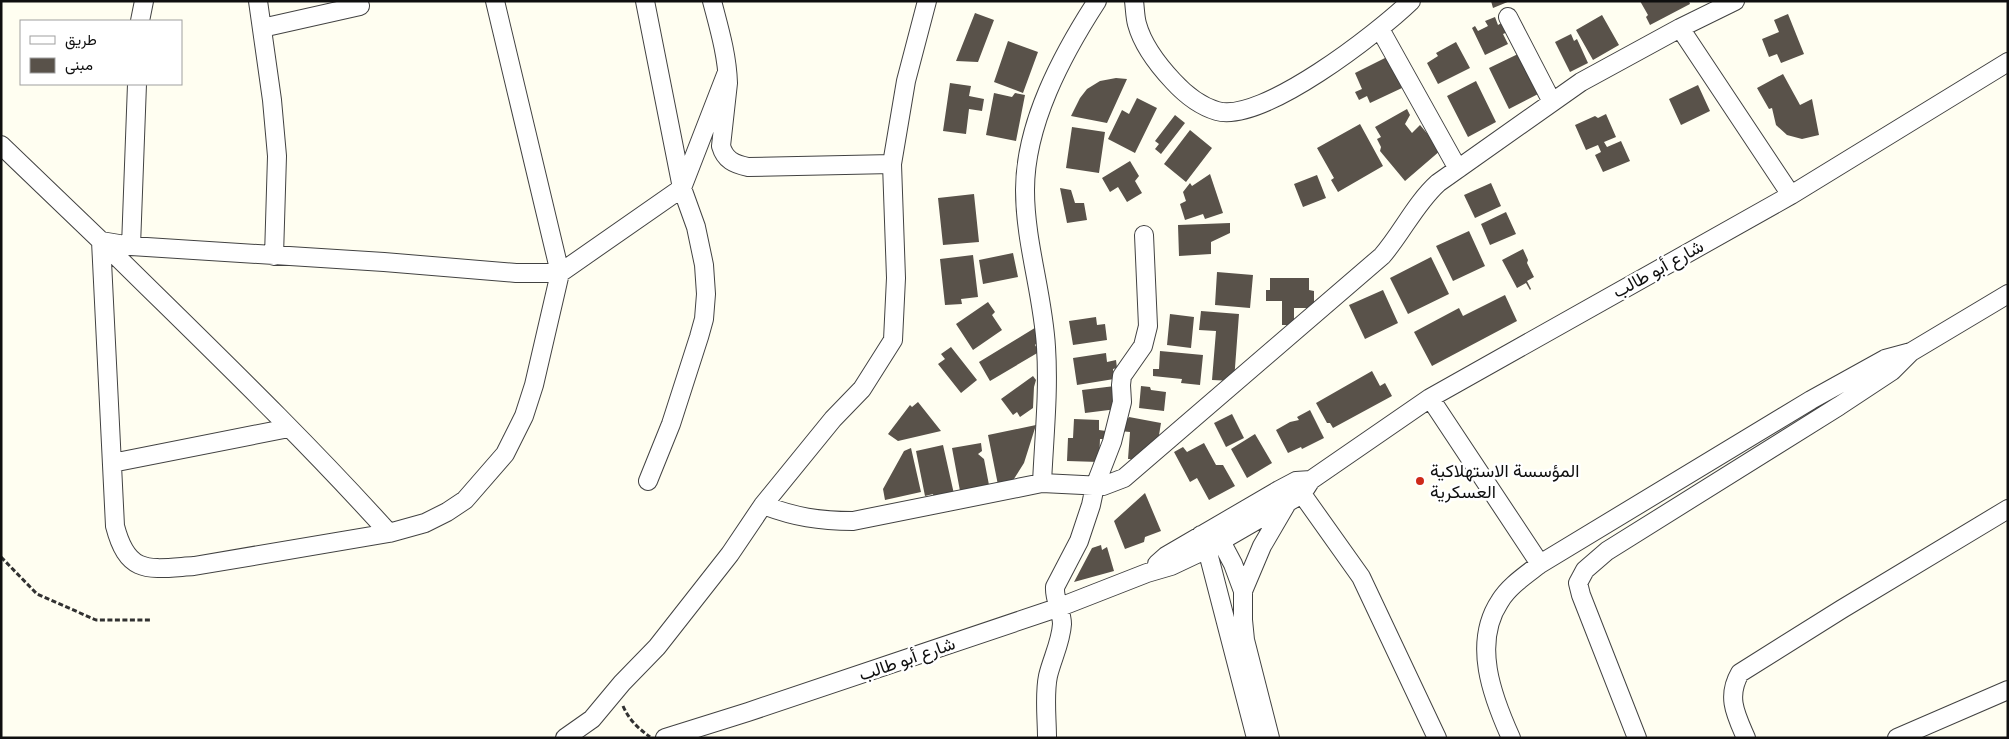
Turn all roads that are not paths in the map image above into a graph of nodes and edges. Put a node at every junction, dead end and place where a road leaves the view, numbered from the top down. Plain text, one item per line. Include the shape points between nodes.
1 (144, 1) edge
2 (258, 1) edge
3 (495, 1) edge
4 (645, 1) edge
5 (712, 1) edge
6 (927, 1) edge
7 (1097, 1) edge
8 (1134, 1) edge
9 (1411, 1) edge
10 (1735, 1) edge
11 (360, 6) dead end
12 (1508, 17) dead end
13 (140, 20) edge
14 (262, 28) junction
15 (1680, 28) junction
16 (1380, 29) junction
17 (2008, 62) edge
18 (728, 72) junction
19 (137, 85) edge
20 (1552, 102) junction
21 (1, 146) edge
22 (892, 164) junction
23 (1458, 168) junction
24 (682, 188) junction
25 (1791, 195) junction
26 (1144, 234) dead end
27 (101, 241) junction
28 (131, 246) junction
29 (274, 256) junction
30 (560, 273) junction
31 (2008, 294) edge
32 (1912, 352) junction
33 (1430, 398) junction
34 (290, 428) junction
35 (112, 463) junction
36 (648, 481) dead end
37 (1042, 483) junction
38 (1095, 486) junction
39 (1307, 487) junction
40 (1286, 504) junction
41 (763, 505) junction
42 (2008, 509) edge
43 (389, 533) junction
44 (1211, 538) junction
45 (1540, 564) junction
46 (1243, 591) junction
47 (1060, 607) junction
48 (2008, 690) edge
49 (565, 738) edge
50 (665, 738) edge
51 (1047, 738) edge
52 (1256, 738) edge
53 (1270, 738) edge
54 (1437, 738) edge
55 (1512, 738) edge
56 (1636, 738) edge
57 (1746, 738) edge
58 (1897, 738) edge

1 - 13 street
2 - 14 street
3 - 30 street
4 - 24 street
5 - 18 street
6 - 22 street via 906,80
7 - 37 street via 1072,39 1050,87 1027,166 1025,190 1032,258 1046,347
8 - 16 street via 1137,24 1156,64 1186,94 1217,111 1242,111 1268,101 1313,76
9 - 16 street
10 - 15 street
11 - 14 street
12 - 20 street
14 - 29 street via 277,156
15 - 20 street via 1610,65
15 - 25 street
16 - 23 street
17 - 25 street, شارع أبو طالب
18 - 22 street via 720,146 730,161 748,167
18 - 24 street
19 - 28 street
20 - 23 street
21 - 27 street
22 - 41 street via 896,278 892,340 862,389 833,419
23 - 38 street via 1431,190 1382,256 1268,356 1124,478
24 - 30 street
24 - 36 street via 696,227 704,265 704,319 671,424
25 - 33 street, شارع أبو طالب
26 - 38 street via 1148,326 1143,346 1122,376 1122,402 1117,423
27 - 28 street
27 - 34 street
27 - 35 street
28 - 29 street
29 - 30 street
30 - 43 street via 534,385 524,416 505,454 465,500 425,522
31 - 32 street
32 - 45 street via 1885,359 1811,400
32 - 56 street via 1892,371 1840,406 1607,551 1585,570 1578,583 1580,595
33 - 39 street, شارع أبو طالب
33 - 45 street
34 - 35 street
34 - 43 street
35 - 43 street via 115,526 120,543 132,562 145,566 194,566
37 - 38 street
37 - 41 street via 853,521 804,518
38 - 47 street via 1079,541 1055,587
39 - 40 street, شارع أبو طالب
39 - 44 street, شارع أبو طالب via 1296,481
39 - 54 street via 1361,577
40 - 44 street, شارع أبو طالب
40 - 46 street via 1262,546
41 - 49 street via 730,554 657,647 592,719
42 - 57 street via 1740,673 1735,682 1732,703
44 - 46 street via 1233,564
44 - 47 street, شارع أبو طالب via 1166,556 1147,572
44 - 52 street
45 - 55 street via 1500,600 1489,623 1486,650 1489,674 1499,711
46 - 53 street via 1245,640
47 - 50 street, شارع أبو طالب
47 - 51 street via 1061,635 1047,679
48 - 58 street

